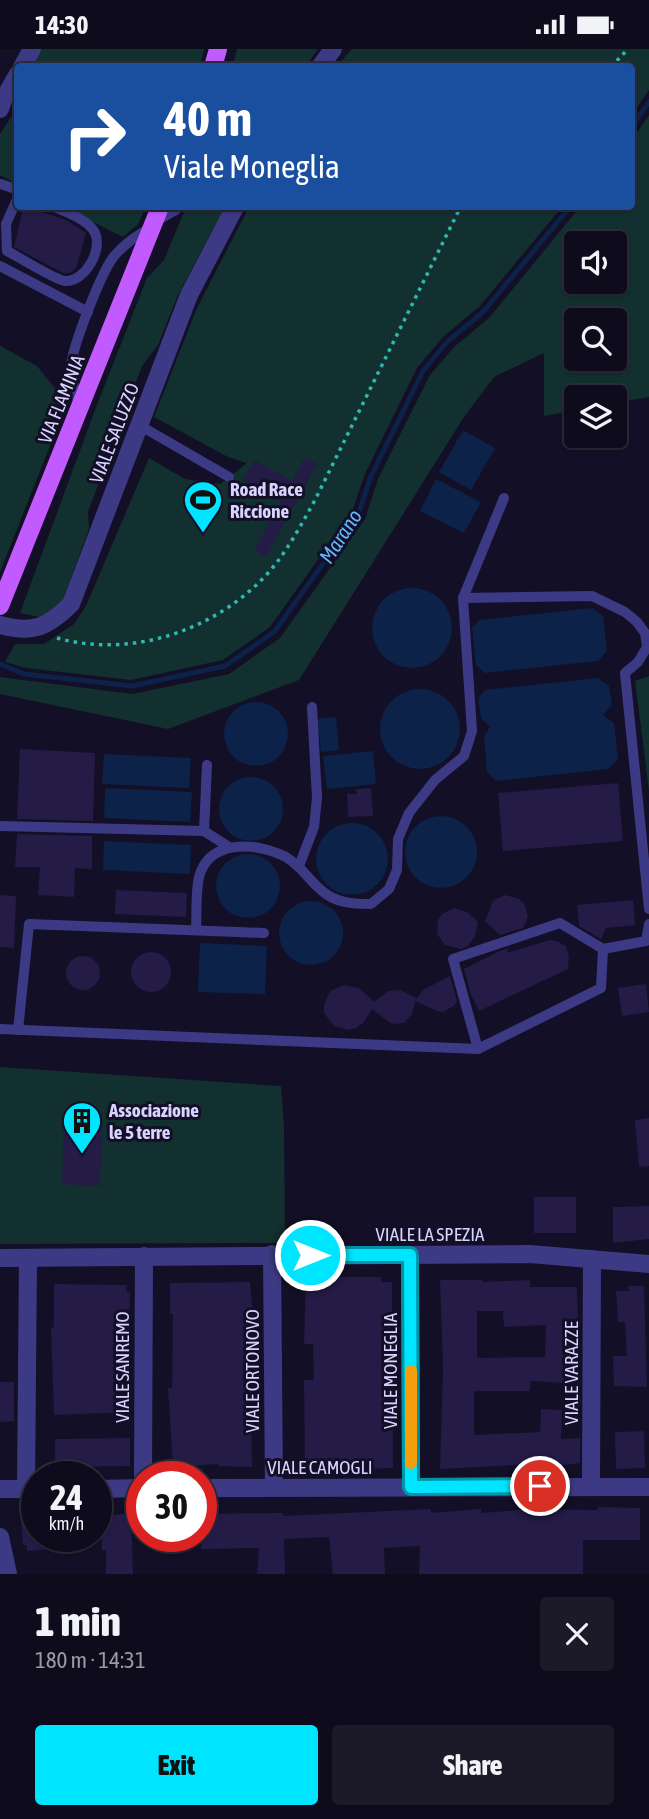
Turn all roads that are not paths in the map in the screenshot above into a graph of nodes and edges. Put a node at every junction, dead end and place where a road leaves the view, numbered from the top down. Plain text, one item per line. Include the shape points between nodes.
1 (14, 81) edge
2 (1, 103) edge
3 (14, 206) edge
4 (60, 210) edge
5 (233, 210) edge
6 (156, 217) edge
7 (7, 251) junction
8 (1, 268) edge
9 (88, 311) junction
10 (80, 408) junction
11 (139, 425) junction
12 (229, 477) dead end
13 (504, 498) dead end
14 (463, 598) junction
15 (0, 606) edge
16 (0, 625) edge
17 (312, 706) dead end
18 (207, 765) dead end
19 (0, 826) edge
20 (204, 831) junction
21 (646, 845) edge
22 (229, 847) junction
23 (299, 866) junction
24 (649, 909) edge
25 (649, 924) edge
26 (196, 930) junction
27 (264, 933) dead end
28 (603, 949) junction
29 (0, 1029) edge
30 (19, 1030) junction
31 (478, 1049) junction
32 (272, 1254) junction
33 (410, 1255) junction
34 (144, 1256) junction
35 (0, 1258) edge
36 (28, 1258) junction
37 (592, 1259) junction
38 (649, 1263) edge
39 (32, 1461) edge
40 (143, 1461) edge
41 (592, 1486) junction
42 (411, 1487) junction
43 (649, 1487) edge
44 (217, 1488) edge
45 (274, 1488) junction
46 (0, 1489) edge
47 (21, 1489) edge
48 (0, 1537) edge
49 (8, 1574) edge

1 - 2 street
3 - 7 lane via 6,224
4 - 7 lane via 94,231 98,246 79,278 64,281
5 - 11 street, VIALE SALUZZO via 189,295
6 - 9 lane via 112,258
6 - 10 main road, VIA FLAMINIA
7 - 8 lane
8 - 9 lane
9 - 10 lane via 71,369
10 - 15 main road, VIA FLAMINIA
11 - 12 lane
11 - 16 street, VIALE SALUZZO via 71,604 53,622 28,630
13 - 14 lane
14 - 21 lane via 592,596 637,622 647,647 625,673
14 - 23 lane via 472,731 464,755 435,780 409,813 398,839 397,870 389,889 371,904 347,904 322,892
17 - 23 lane via 317,798 314,827
18 - 20 lane
19 - 20 lane
20 - 22 lane
21 - 24 lane
22 - 23 lane via 257,848
22 - 26 lane via 212,855 200,872
25 - 28 lane via 646,941
26 - 27 lane
26 - 30 lane via 29,924
28 - 31 lane via 601,988
28 - 31 lane via 560,922 453,959
29 - 30 lane
30 - 31 lane
32 - 33 street, VIALE LA SPEZIA via 310,1249
32 - 34 street, VIALE LA SPEZIA
32 - 45 street, VIALE ORTONOVO
33 - 37 street, VIALE LA SPEZIA via 530,1254
33 - 42 street, VIALE MONEGLIA
34 - 36 street, VIALE LA SPEZIA
34 - 40 street, VIALE SANREMO
35 - 36 street, VIALE LA SPEZIA
36 - 39 street
37 - 38 street, VIALE LA SPEZIA
37 - 41 street, VIALE VARAZZE
41 - 42 street, VIALE CAMOGLI
41 - 43 street, VIALE CAMOGLI
42 - 45 street, VIALE CAMOGLI
44 - 45 street, VIALE CAMOGLI
46 - 47 street
48 - 49 street

